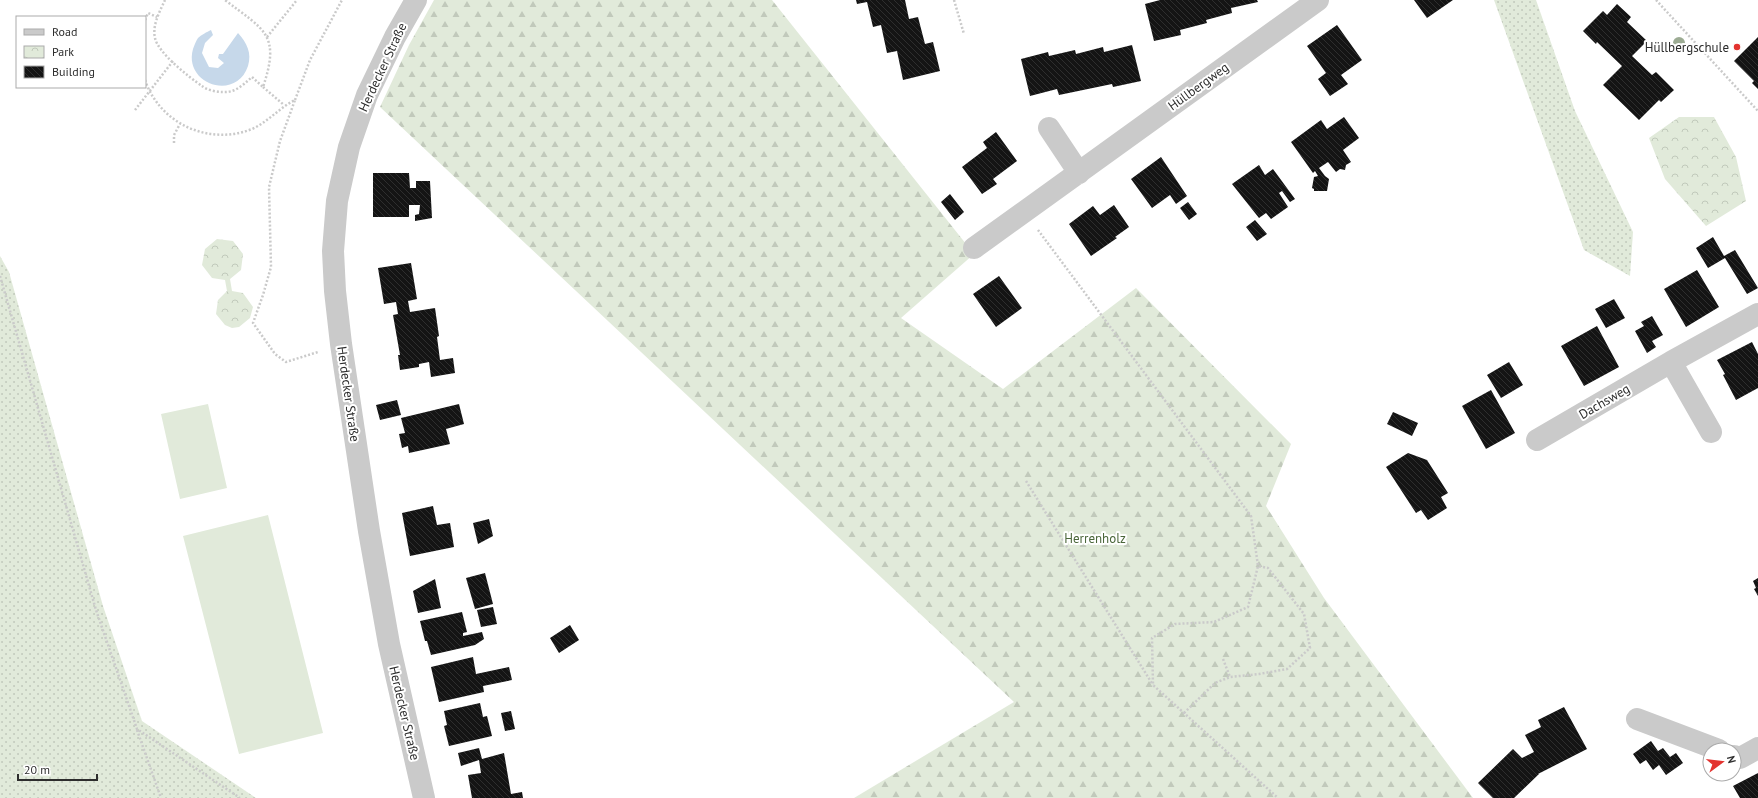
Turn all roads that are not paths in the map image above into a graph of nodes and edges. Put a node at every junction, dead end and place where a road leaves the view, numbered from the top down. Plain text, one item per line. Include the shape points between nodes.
1 (416, 0) edge
2 (1318, 0) edge
3 (1049, 128) dead end
4 (1079, 173) junction
5 (974, 248) dead end
6 (1758, 314) edge
7 (1671, 362) junction
8 (1711, 432) dead end
9 (1537, 440) dead end
10 (1637, 719) dead end
11 (1702, 744) edge
12 (424, 798) edge

1 - 12 street, Herdecker Straße via 367,96 349,147 337,201 333,251 341,344 369,530 388,636
2 - 4 street, Hüllbergweg
3 - 4 street
4 - 5 street, Hüllbergweg
6 - 7 street, Dachsweg
7 - 8 street
7 - 9 street, Dachsweg
10 - 11 street

